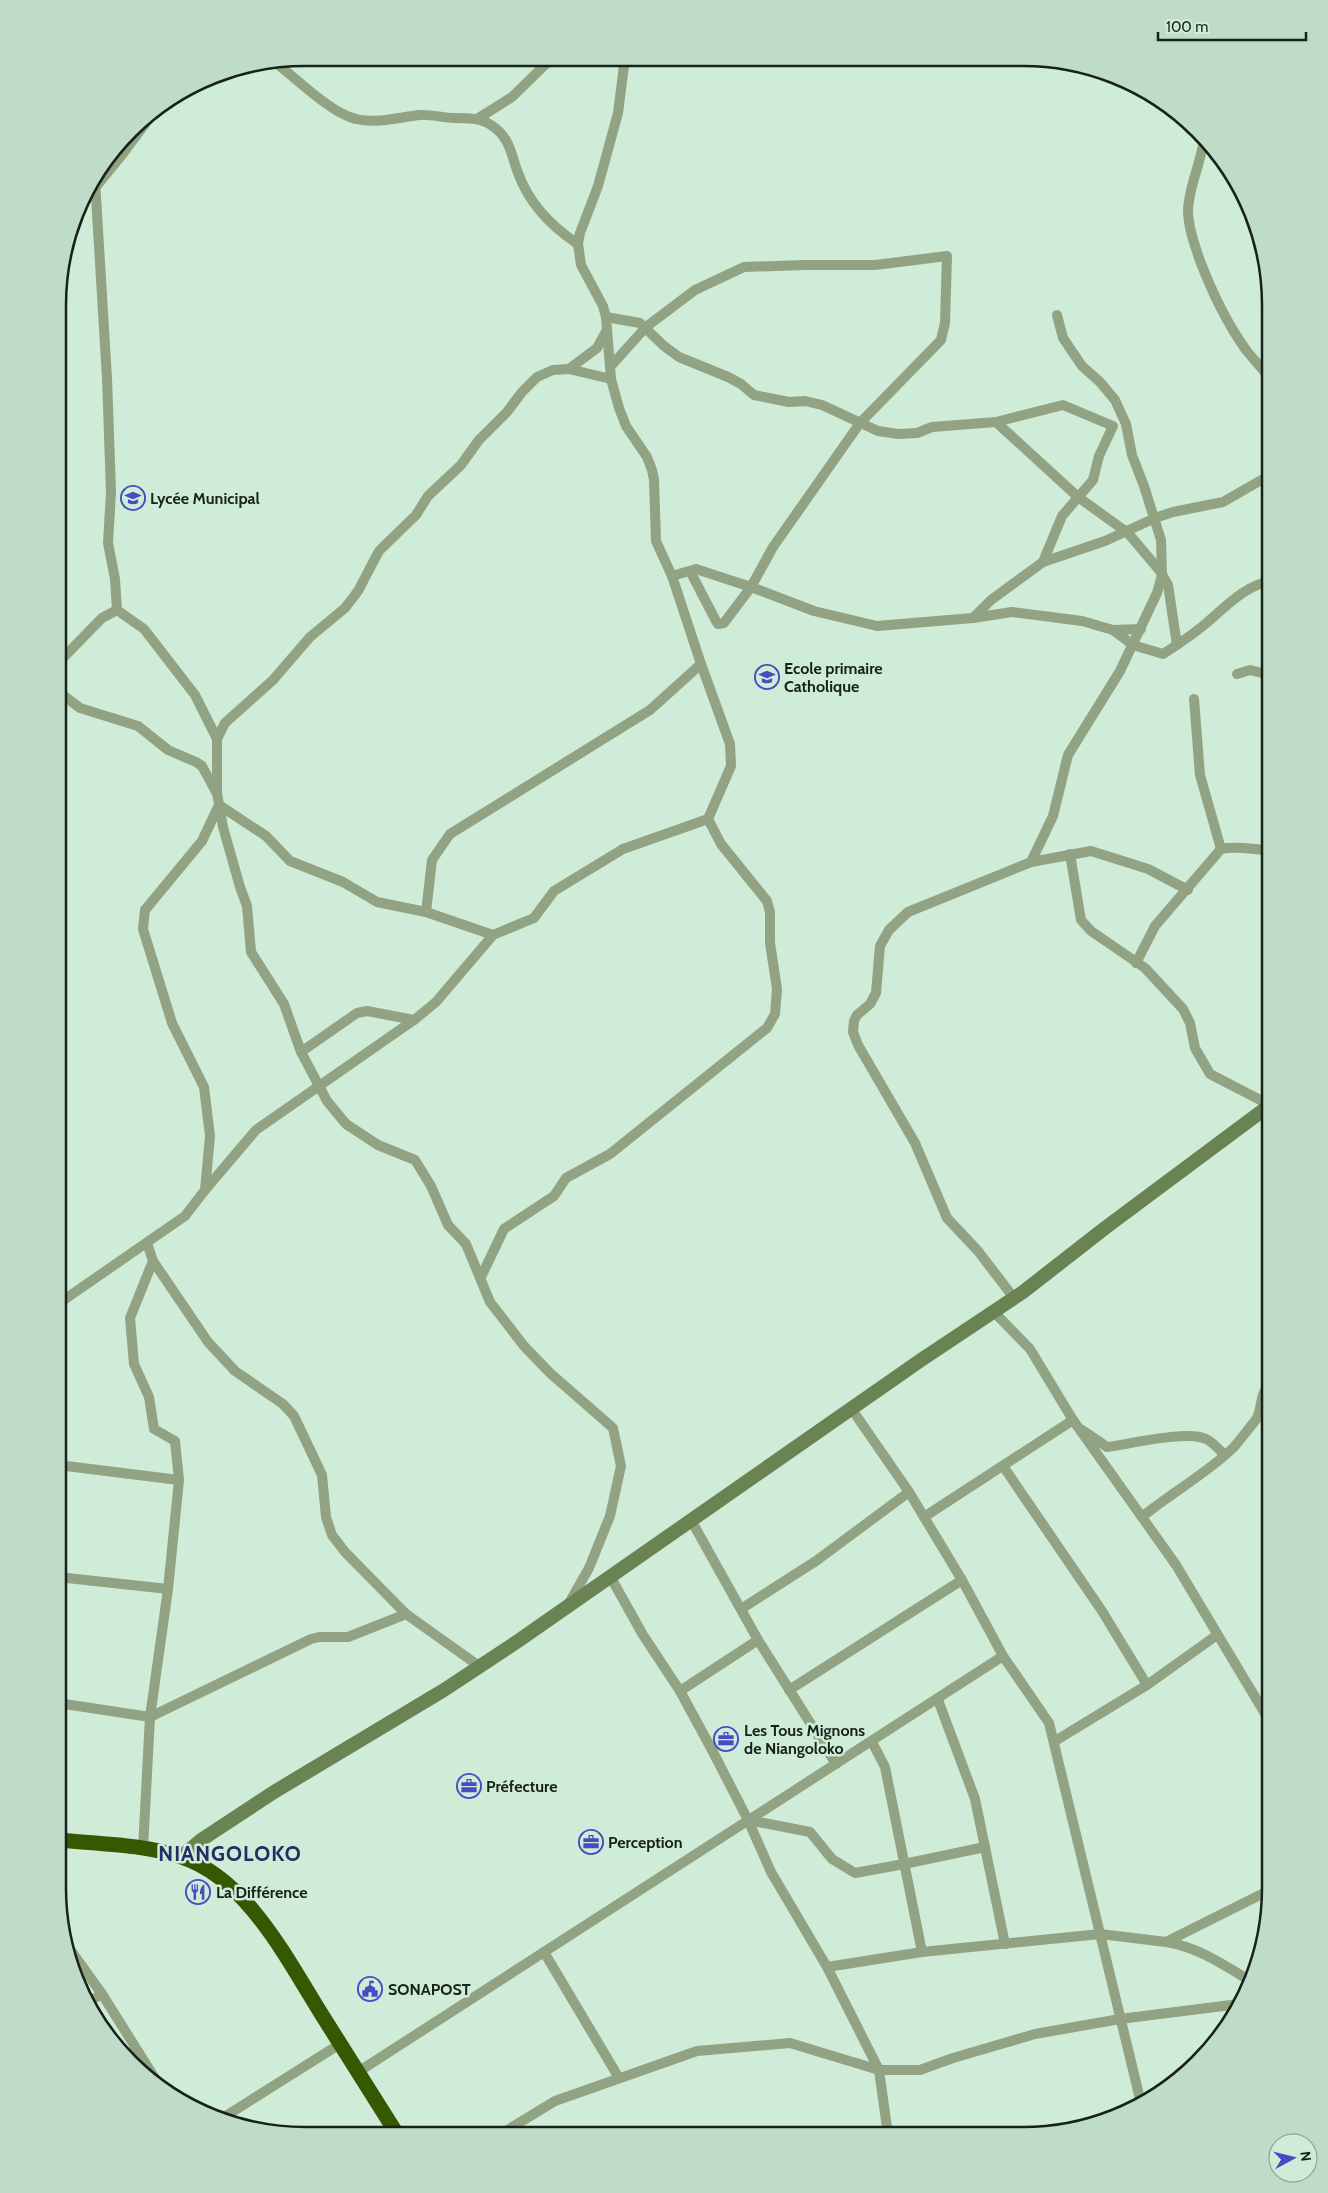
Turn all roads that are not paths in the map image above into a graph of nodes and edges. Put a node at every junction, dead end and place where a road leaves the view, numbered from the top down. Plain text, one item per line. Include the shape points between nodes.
1 (544, 66) edge
2 (624, 66) edge
3 (282, 68) edge
4 (477, 119) junction
5 (136, 136) edge
6 (1202, 148) edge
7 (1205, 152) edge
8 (1200, 160) junction
9 (112, 166) edge
10 (96, 189) edge
11 (578, 244) junction
12 (1057, 314) dead end
13 (606, 317) junction
14 (646, 327) junction
15 (608, 329) junction
16 (610, 367) junction
17 (569, 369) junction
18 (1262, 369) edge
19 (611, 379) junction
20 (1119, 409) junction
21 (996, 422) junction
22 (860, 423) junction
23 (1113, 426) junction
24 (1262, 480) edge
25 (1078, 497) junction
26 (1154, 518) junction
27 (1125, 531) junction
28 (1043, 562) junction
29 (690, 571) junction
30 (1162, 575) junction
31 (672, 576) junction
32 (1262, 584) edge
33 (751, 587) junction
34 (117, 610) junction
35 (973, 618) junction
36 (1141, 629) junction
37 (1114, 630) junction
38 (1133, 645) junction
39 (1177, 646) junction
40 (66, 655) edge
41 (700, 664) junction
42 (1262, 673) edge
43 (1237, 674) dead end
44 (66, 697) edge
45 (1194, 699) dead end
46 (217, 738) junction
47 (216, 793) junction
48 (219, 805) junction
49 (708, 819) junction
50 (1221, 849) junction
51 (1262, 850) edge
52 (1070, 854) junction
53 (1031, 862) junction
54 (1188, 890) junction
55 (426, 912) junction
56 (492, 935) junction
57 (1136, 963) junction
58 (414, 1020) junction
59 (301, 1052) junction
60 (320, 1086) junction
61 (1262, 1101) edge
62 (1262, 1111) edge
63 (205, 1190) junction
64 (147, 1243) junction
65 (153, 1261) junction
66 (480, 1277) junction
67 (1014, 1298) junction
68 (66, 1299) edge
69 (994, 1312) junction
70 (1262, 1395) edge
71 (851, 1408) junction
72 (1075, 1423) junction
73 (1224, 1454) junction
74 (66, 1466) edge
75 (1003, 1466) junction
76 (179, 1480) junction
77 (908, 1492) junction
78 (924, 1517) junction
79 (1142, 1517) junction
80 (691, 1520) junction
81 (610, 1576) junction
82 (66, 1578) edge
83 (962, 1580) junction
84 (168, 1589) junction
85 (567, 1606) junction
86 (741, 1609) junction
87 (406, 1614) junction
88 (1217, 1636) junction
89 (758, 1640) junction
90 (1003, 1656) junction
91 (479, 1666) junction
92 (1147, 1685) junction
93 (789, 1690) junction
94 (680, 1692) junction
95 (938, 1700) junction
96 (66, 1704) edge
97 (1262, 1709) edge
98 (150, 1717) junction
99 (1055, 1741) junction
100 (872, 1742) junction
101 (836, 1764) junction
102 (748, 1820) junction
103 (66, 1841) edge
104 (984, 1847) junction
105 (143, 1849) junction
106 (181, 1857) junction
107 (904, 1864) junction
108 (1262, 1894) edge
109 (1100, 1934) junction
110 (1166, 1942) junction
111 (1005, 1944) junction
112 (544, 1952) junction
113 (922, 1952) junction
114 (76, 1957) edge
115 (827, 1967) junction
116 (1245, 1977) edge
117 (102, 1994) junction
118 (94, 1999) edge
119 (1231, 2005) edge
120 (1120, 2019) junction
121 (340, 2044) junction
122 (148, 2067) edge
123 (878, 2070) junction
124 (358, 2072) junction
125 (619, 2078) junction
126 (1139, 2097) edge
127 (230, 2115) edge
128 (393, 2127) edge
129 (512, 2127) edge
130 (887, 2127) edge

1 - 4 street via 512,97
2 - 11 street via 618,113
3 - 4 street via 342,114 357,120 423,115
4 - 11 street via 491,124 503,135 536,206 551,224
5 - 9 street
6 - 8 street
7 - 8 street
8 - 18 street via 1188,210 1193,241 1208,283 1228,321
10 - 34 street via 111,492 108,542
11 - 13 street via 581,265
12 - 20 street via 1063,338
13 - 14 street via 640,322
13 - 15 street
14 - 16 street
14 - 22 street via 679,357 734,381 754,395 822,405
14 - 22 street via 695,290 744,267 875,265 947,256 945,324 941,340
15 - 16 street
15 - 17 street via 597,348
16 - 19 street
17 - 19 street
17 - 46 street via 553,370 537,377 522,392 461,465 428,496 416,515 379,550 358,591 345,608 310,637 273,680 226,723
19 - 31 street via 626,426 652,470 656,541
20 - 23 street
20 - 26 street
21 - 22 street via 932,427 917,433 898,434 878,431
21 - 23 street via 1063,405
21 - 25 street
22 - 33 street via 773,547
23 - 25 street via 1099,456 1093,480
24 - 26 street via 1223,502
25 - 27 street
25 - 28 street via 1062,516
26 - 27 street
26 - 30 street via 1161,540
27 - 28 street via 1105,542
27 - 30 street
28 - 35 street via 991,600
29 - 31 street
29 - 33 street
29 - 33 street via 718,624 726,622
30 - 36 street
30 - 39 street via 1168,585
31 - 41 street
32 - 39 street via 1228,604
33 - 35 street via 814,611 877,626
34 - 40 street via 102,618
34 - 46 street via 144,628 195,695
35 - 37 street via 1012,612 1082,621
36 - 37 street
36 - 38 street
37 - 38 street
38 - 39 street via 1162,654
38 - 53 street via 1068,755 1053,816
41 - 49 street via 730,744 731,759 731,766
41 - 55 street via 650,710 450,834 432,860
42 - 43 street via 1250,670
44 - 47 street via 80,708 138,726 168,750 196,762 202,766
45 - 50 street via 1200,775
46 - 47 street
47 - 48 street
48 - 55 street via 266,836 290,861 343,882 377,902
48 - 59 street via 247,906 251,952 284,1004
48 - 63 street via 202,842 145,910 143,929 172,1023 204,1087 210,1136
49 - 56 street via 622,849 554,891 534,918
49 - 66 street via 721,844 767,901 777,989 775,1014 767,1028 610,1154 566,1178 554,1196 504,1229
50 - 51 street via 1236,846
50 - 54 street
52 - 53 street
52 - 54 street via 1091,851 1148,869
52 - 57 street via 1081,920
53 - 67 street via 908,912 888,930 880,946 876,993 870,1004 857,1015 853,1032 915,1143 947,1218 978,1251
54 - 57 street via 1155,926
55 - 56 street
56 - 58 street via 436,1002
57 - 61 street via 1145,968 1183,1009 1190,1023 1195,1048 1210,1074
58 - 59 street via 366,1010
58 - 60 street
59 - 60 street
60 - 63 street via 256,1130
60 - 66 street via 327,1101 346,1124 378,1145 415,1160 431,1186 448,1226 466,1244
62 - 67 main road
63 - 64 street via 185,1216
64 - 65 street
64 - 68 street
65 - 76 street via 130,1318 134,1364 149,1397 154,1429 175,1441
65 - 87 street via 208,1342 235,1371 294,1416 322,1475 326,1517 332,1535 344,1552
66 - 85 street via 490,1302 524,1346 614,1428 621,1466 610,1516 589,1568
67 - 69 main road
69 - 71 main road
69 - 72 street via 1030,1348
70 - 73 street via 1256,1419 1234,1447
71 - 77 street
71 - 80 main road
72 - 73 street via 1107,1447 1196,1436 1207,1439
72 - 75 street
72 - 79 street
73 - 79 street
74 - 76 street
75 - 78 street
75 - 92 street via 1102,1611
76 - 84 street
77 - 78 street
77 - 86 street via 816,1561
78 - 83 street
79 - 88 street via 1176,1565
80 - 81 main road
80 - 86 street
81 - 85 main road
81 - 94 street
82 - 84 street
83 - 90 street
83 - 93 street
84 - 98 street
85 - 91 main road
86 - 89 street
87 - 91 street
87 - 98 street via 348,1636 311,1639
88 - 92 street
88 - 97 street
89 - 93 street
89 - 94 street
90 - 95 street
90 - 99 street via 1049,1723
91 - 106 main road via 274,1792 200,1840
92 - 99 street
93 - 101 street
94 - 102 street
95 - 100 street
95 - 104 street via 975,1799
96 - 98 street
98 - 105 street
99 - 109 street via 1063,1787
100 - 101 street
100 - 107 street via 885,1767
101 - 102 street
102 - 107 street via 810,1832 832,1859 855,1873
102 - 112 street
102 - 115 street via 771,1872
103 - 105 highway
104 - 107 street
104 - 111 street
105 - 106 highway
106 - 121 highway via 218,1876 236,1892 274,1940
107 - 113 street
108 - 110 street
109 - 110 street
109 - 111 street
109 - 120 street
110 - 116 street via 1184,1945
111 - 113 street
112 - 124 street
112 - 125 street
113 - 115 street
114 - 117 street
115 - 123 street
117 - 118 street
117 - 122 street
119 - 120 street
120 - 123 street via 1035,2034 920,2070
120 - 126 street
121 - 124 highway
121 - 127 street
123 - 125 street via 790,2043 697,2051
123 - 130 street
124 - 128 highway
125 - 129 street via 555,2101

